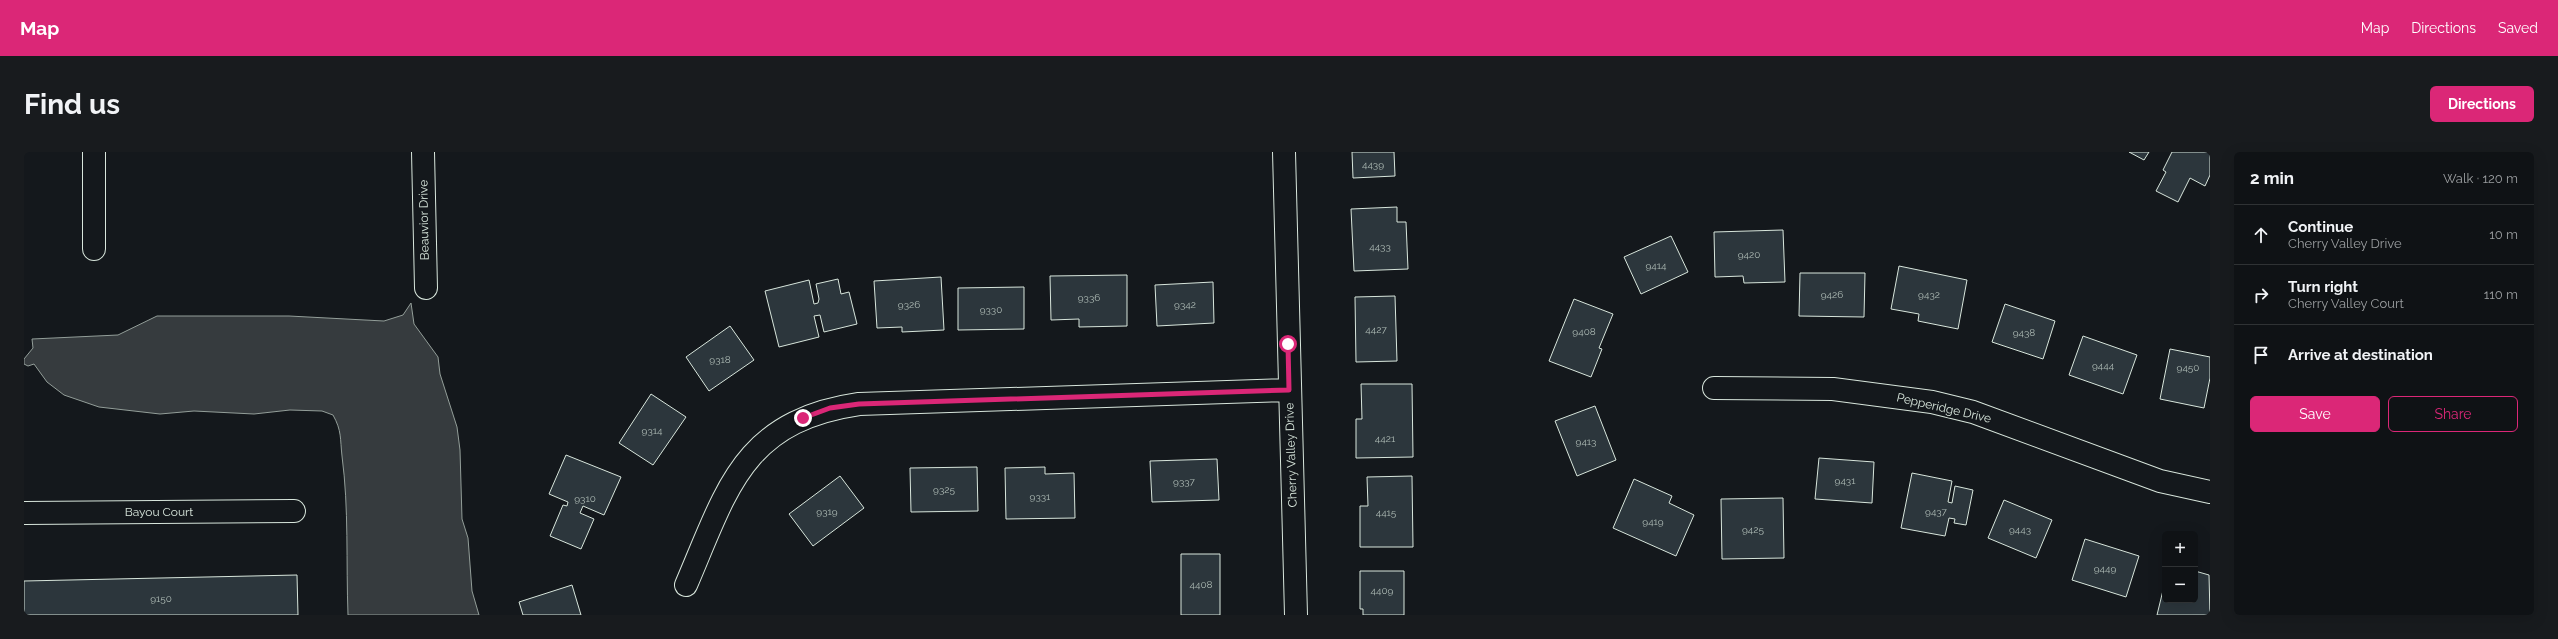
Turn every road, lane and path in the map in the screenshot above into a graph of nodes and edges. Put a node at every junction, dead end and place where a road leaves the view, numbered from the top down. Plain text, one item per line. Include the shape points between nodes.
1 (94, 152) edge
2 (423, 152) edge
3 (1284, 152) edge
4 (94, 249) dead end
5 (426, 288) dead end
6 (1714, 388) dead end
7 (1289, 390) junction
8 (2210, 492) edge
9 (294, 511) dead end
10 (24, 513) edge
11 (686, 585) dead end
12 (1296, 615) edge

1 - 4 street
2 - 5 street, Beauvior Drive
3 - 7 street, Cherry Valley Drive
6 - 8 street, Pepperidge Drive via 1833,389 1932,402 1973,412 2160,481
7 - 11 street via 859,404 830,408 778,431 756,449 737,472 717,509
7 - 12 street, Cherry Valley Drive
9 - 10 street, Bayou Court

